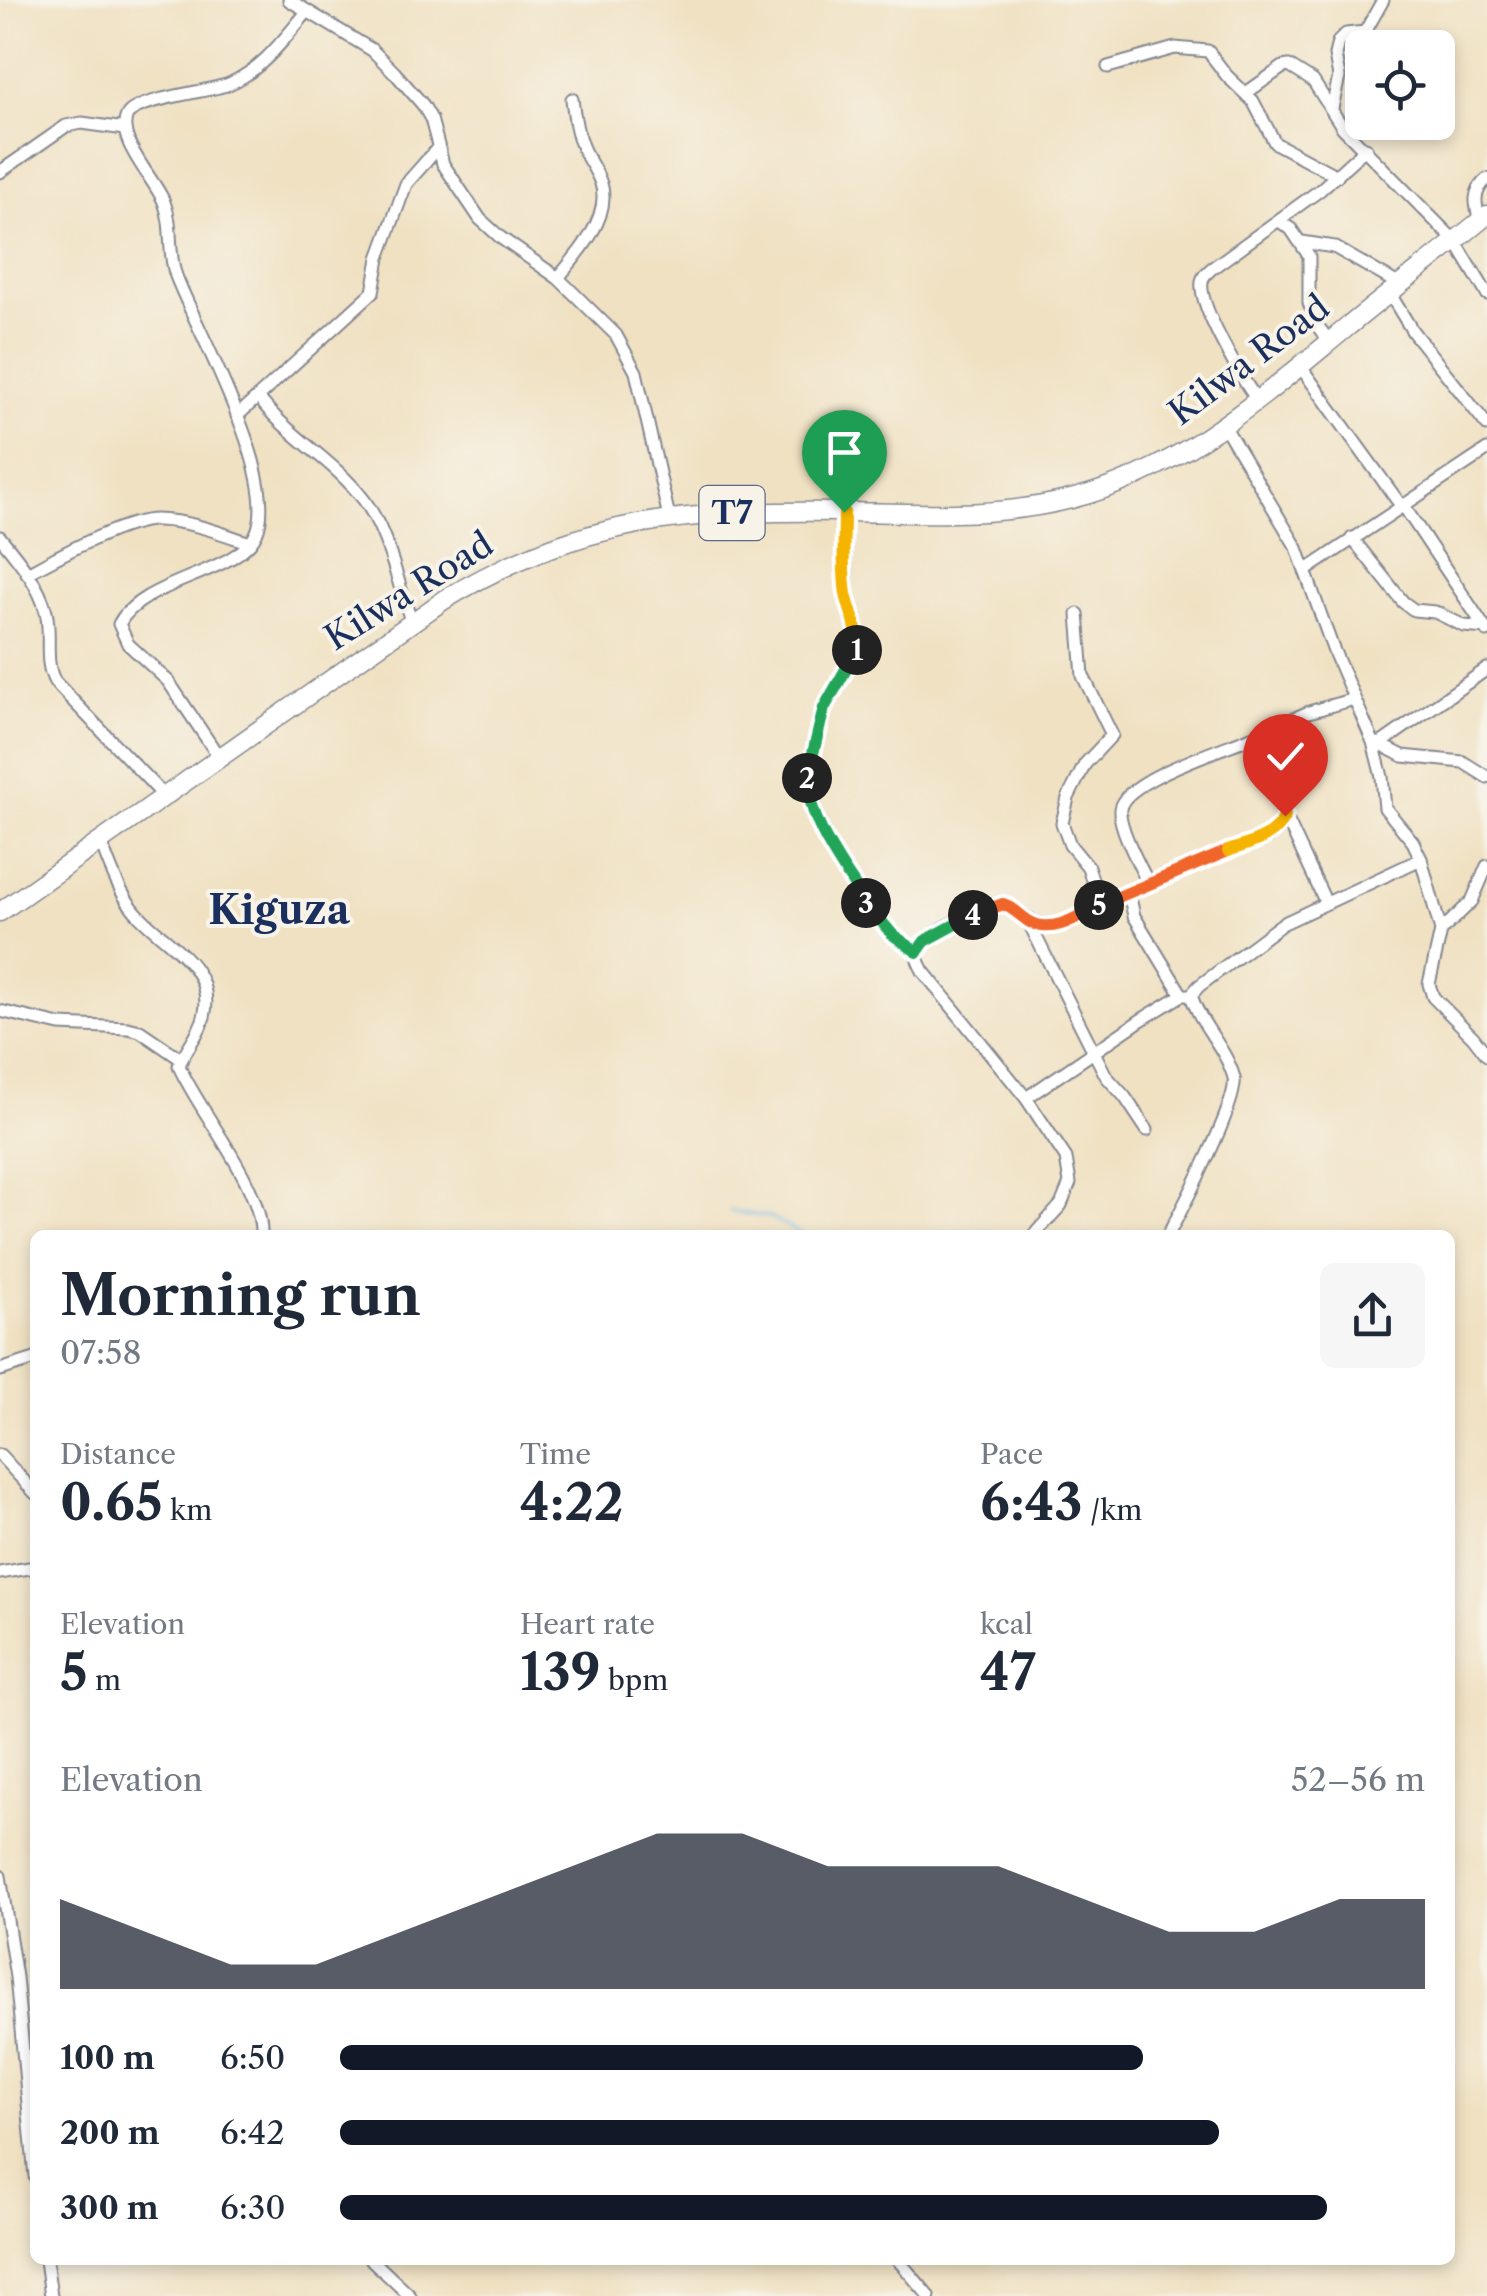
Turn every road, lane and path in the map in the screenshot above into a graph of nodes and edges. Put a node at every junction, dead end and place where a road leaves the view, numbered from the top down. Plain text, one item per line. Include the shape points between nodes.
1 (289, 0) edge
2 (1382, 0) edge
3 (306, 12) junction
4 (1108, 67) dead end
5 (1246, 93) junction
6 (572, 99) dead end
7 (1332, 108) junction
8 (125, 129) junction
9 (1366, 148) junction
10 (436, 149) junction
11 (0, 172) edge
12 (1337, 176) junction
13 (1487, 179) edge
14 (1485, 218) edge
15 (1279, 221) junction
16 (1455, 240) junction
17 (1302, 242) junction
18 (558, 278) junction
19 (1395, 290) junction
20 (1487, 294) edge
21 (1330, 342) junction
22 (1300, 366) junction
23 (258, 397) junction
24 (1258, 400) junction
25 (237, 416) junction
26 (1487, 426) edge
27 (1225, 427) junction
28 (1487, 450) edge
29 (1402, 506) junction
30 (844, 512) junction
31 (669, 517) junction
32 (0, 538) edge
33 (1352, 538) junction
34 (250, 543) junction
35 (1304, 571) junction
36 (27, 573) junction
37 (1078, 614) dead end
38 (412, 623) junction
39 (1486, 630) edge
40 (1487, 669) edge
41 (1354, 699) junction
42 (1249, 738) junction
43 (1377, 743) junction
44 (219, 758) junction
45 (1487, 777) edge
46 (164, 796) junction
47 (1285, 816) junction
48 (100, 840) junction
49 (1422, 859) junction
50 (1487, 866) edge
51 (1148, 883) junction
52 (1129, 893) junction
53 (1100, 904) junction
54 (1326, 904) junction
55 (0, 912) edge
56 (1028, 920) junction
57 (1440, 931) junction
58 (917, 952) junction
59 (1187, 995) junction
60 (0, 1011) edge
61 (1096, 1053) junction
62 (1487, 1056) edge
63 (181, 1059) junction
64 (1026, 1098) junction
65 (1146, 1130) dead end
66 (261, 1230) edge
67 (1038, 1230) edge
68 (1170, 1230) edge
69 (30, 1361) edge
70 (0, 1370) edge
71 (0, 1455) edge
72 (30, 1488) edge
73 (30, 1569) edge
74 (0, 1573) edge
75 (0, 1876) edge
76 (30, 2105) edge
77 (47, 2265) edge
78 (377, 2265) edge
79 (902, 2265) edge
80 (51, 2296) edge
81 (410, 2296) edge
82 (929, 2296) edge

1 - 3 street
2 - 7 street via 1365,32 1338,42
3 - 8 street via 256,69 213,90 133,109
3 - 10 street via 372,50 395,73 423,105
4 - 5 street via 1174,48 1208,51
5 - 7 street via 1289,66 1313,81
5 - 12 street via 1275,143
6 - 18 street via 603,196 592,229
7 - 9 street
8 - 11 street via 66,126
8 - 25 street via 164,201 177,279
9 - 12 street
9 - 16 street
10 - 18 street via 489,230
10 - 23 street via 406,184 373,292
12 - 15 street
13 - 14 street via 1474,198
14 - 16 highway, Kilwa Road / T7
15 - 17 street
15 - 24 street via 1205,274 1201,286 1229,357
16 - 19 highway, Kilwa Road / T7
16 - 20 street
17 - 19 street via 1360,259
17 - 21 street via 1311,264 1310,303
18 - 31 street via 628,353
19 - 21 highway, Kilwa Road / T7
19 - 26 street via 1413,332
21 - 22 highway, Kilwa Road / T7
22 - 24 highway, Kilwa Road / T7
22 - 29 street
23 - 25 street
23 - 38 street via 365,502
24 - 27 highway, Kilwa Road / T7
25 - 34 street via 260,504
27 - 30 highway, Kilwa Road / T7 via 1137,476 1044,506
27 - 35 street via 1290,533
28 - 29 street
29 - 33 street
29 - 39 street
30 - 31 highway, Kilwa Road / T7
30 - 58 street via 847,597 858,646 824,708 809,761 809,798 868,905
31 - 38 highway, Kilwa Road / T7 via 608,528 511,562
32 - 36 street
33 - 35 street
33 - 39 street via 1414,610
34 - 36 street via 155,519 135,522
34 - 44 street via 136,605 118,624 128,644 168,682
35 - 41 street
36 - 46 street via 46,612 55,682
37 - 53 street via 1082,676 1112,736 1085,764 1062,823
38 - 44 highway, Kilwa Road / T7
40 - 43 street
41 - 42 street
41 - 43 street
42 - 47 street
42 - 51 street via 1140,784 1124,798 1122,821
43 - 45 street via 1403,756 1463,762
43 - 49 street via 1385,808
44 - 46 highway, Kilwa Road / T7
46 - 48 highway, Kilwa Road / T7
47 - 51 street via 1268,836
47 - 54 street
48 - 55 highway, Kilwa Road / T7
48 - 63 street via 135,911 200,974 204,1018
49 - 54 street
49 - 57 street
50 - 57 street via 1472,901
51 - 52 street
52 - 53 street
52 - 59 street via 1134,916
53 - 56 street via 1062,924
54 - 59 street via 1273,930
56 - 58 street via 1003,904 992,906 925,941
56 - 61 street
57 - 62 street via 1429,984 1433,997
58 - 64 street via 923,971
59 - 61 street
59 - 68 street via 1224,1054 1235,1088
60 - 63 street via 60,1025 140,1031
61 - 64 street
61 - 65 street
63 - 66 street via 196,1100 238,1164
64 - 67 street via 1066,1158 1070,1183
69 - 70 street
71 - 72 street
73 - 74 street
75 - 76 street
77 - 80 street
78 - 81 street
79 - 82 street

